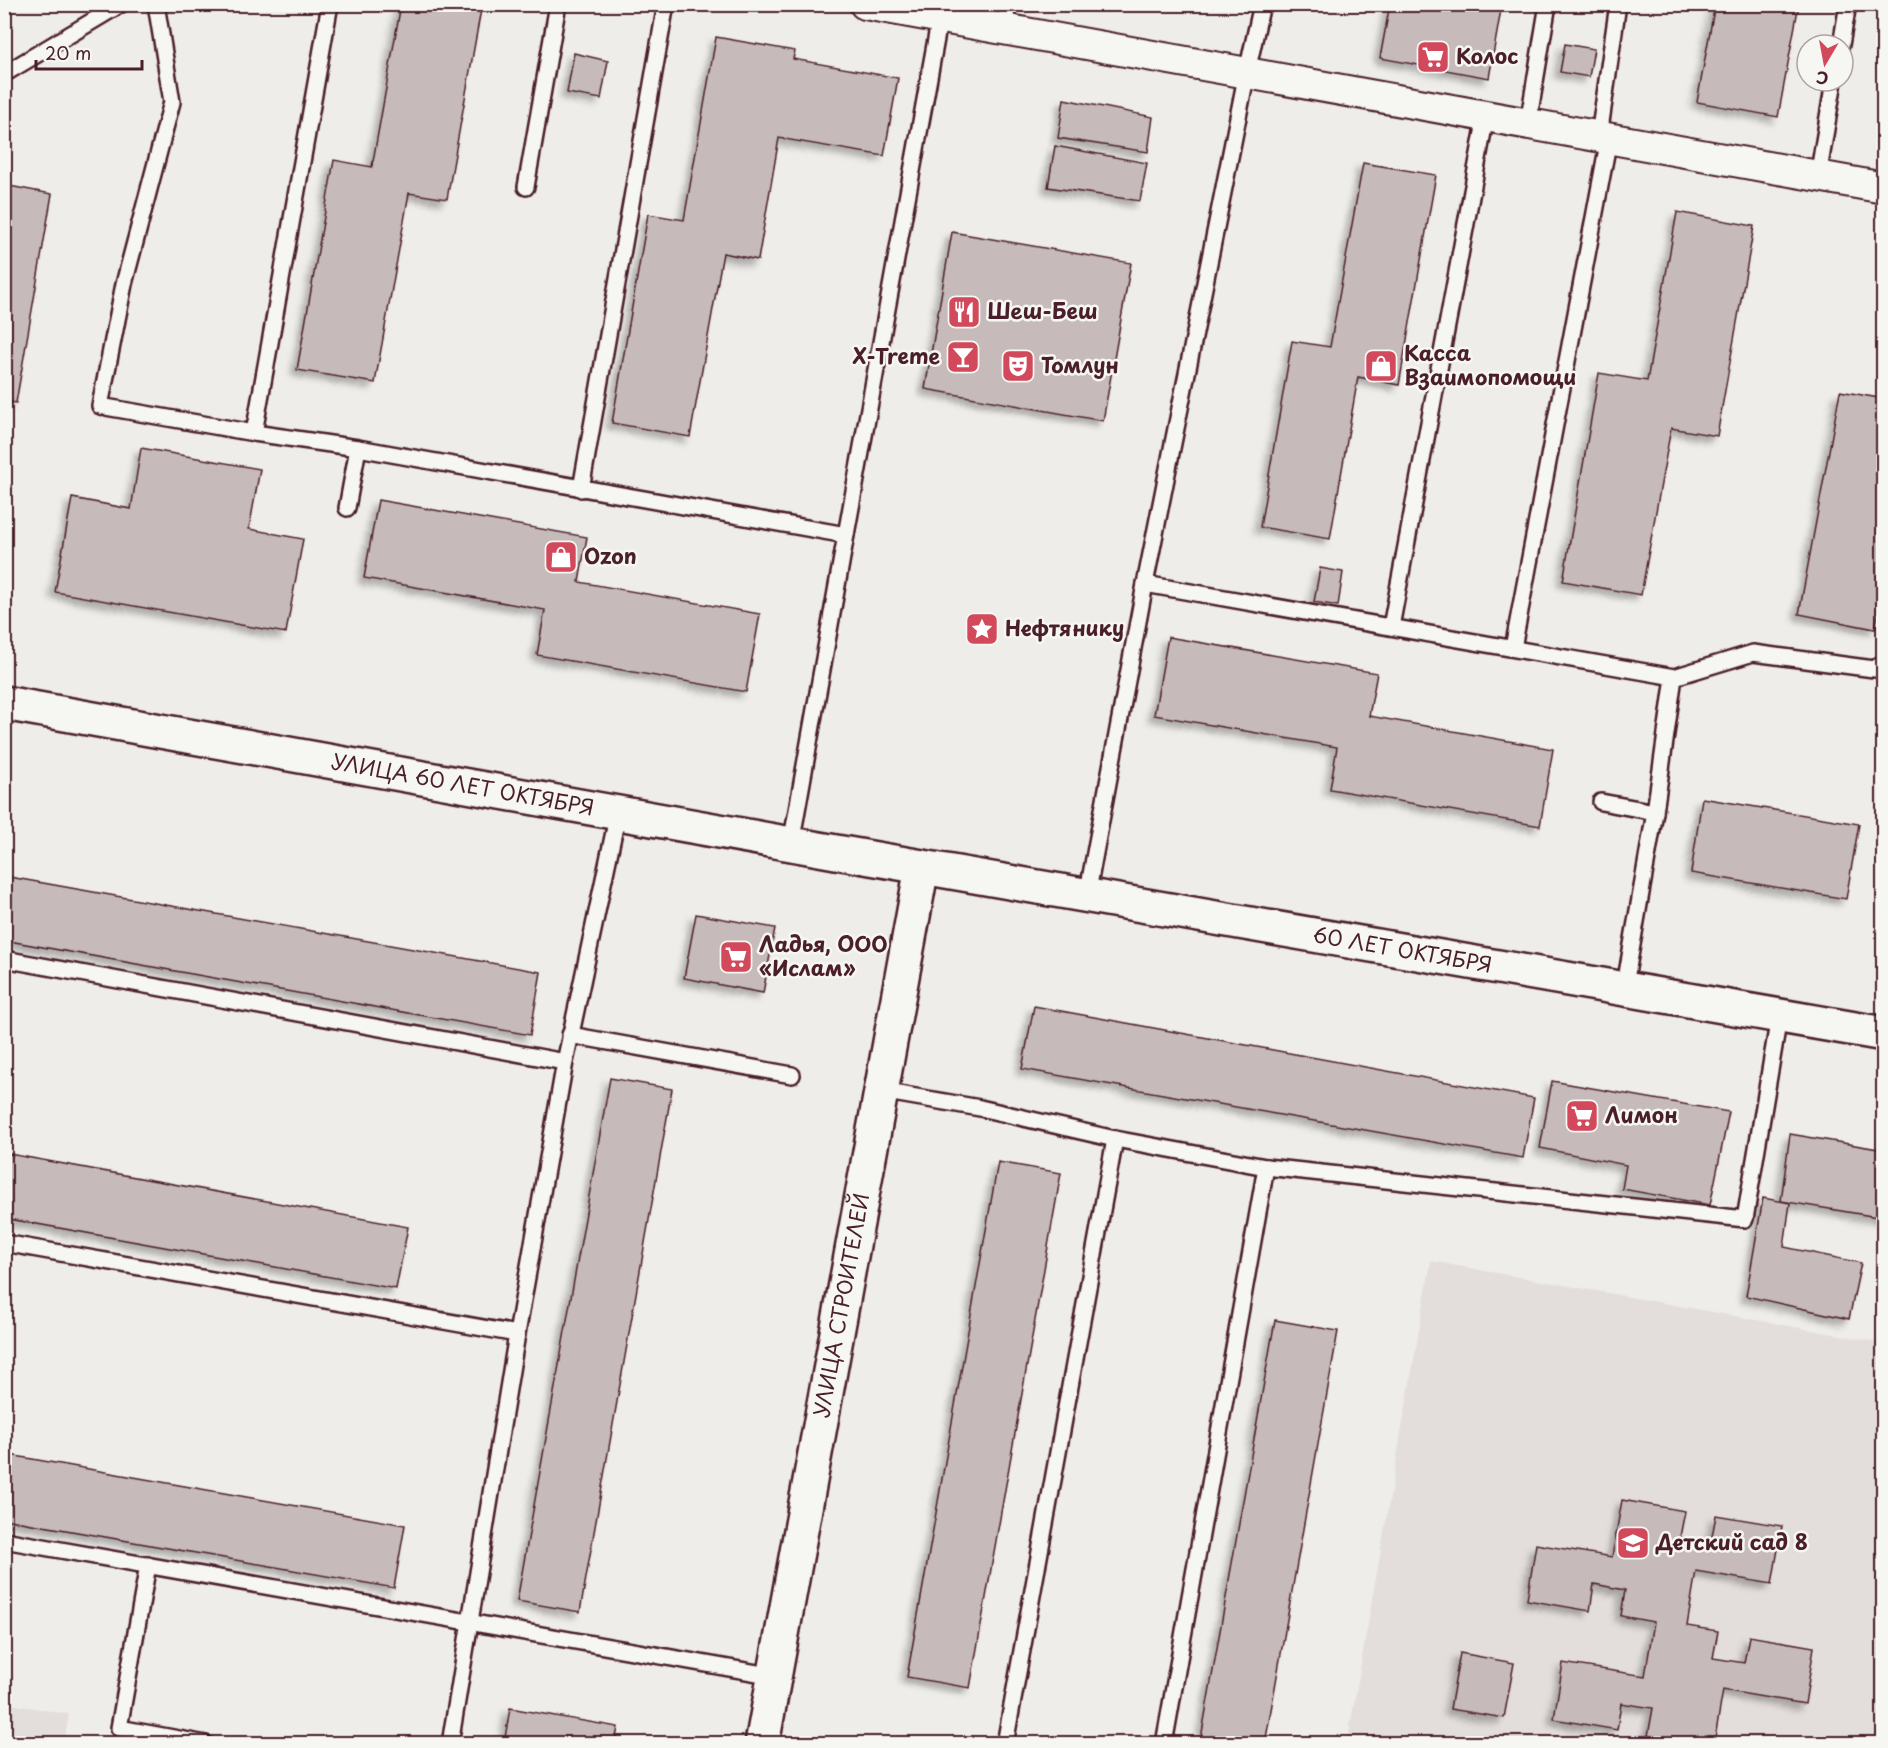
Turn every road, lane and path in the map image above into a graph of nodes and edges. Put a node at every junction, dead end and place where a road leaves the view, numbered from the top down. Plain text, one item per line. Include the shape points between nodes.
1 (121, 4) edge
2 (156, 4) edge
3 (330, 4) edge
4 (558, 4) edge
5 (666, 4) edge
6 (865, 4) edge
7 (1262, 4) edge
8 (1548, 4) edge
9 (1618, 4) edge
10 (1848, 4) edge
11 (1006, 16) edge
12 (940, 17) junction
13 (1842, 33) edge
14 (1246, 72) junction
15 (4, 74) edge
16 (1832, 93) edge
17 (1486, 116) junction
18 (1528, 124) junction
19 (1604, 137) junction
20 (1818, 177) junction
21 (526, 187) dead end
22 (1884, 188) edge
23 (254, 433) junction
24 (358, 447) junction
25 (581, 489) junction
26 (347, 508) dead end
27 (846, 535) junction
28 (1145, 584) junction
29 (1391, 627) junction
30 (1513, 648) junction
31 (1884, 662) edge
32 (1674, 677) junction
33 (4, 703) edge
34 (1601, 802) dead end
35 (1655, 812) junction
36 (618, 813) junction
37 (790, 844) junction
38 (922, 867) junction
39 (1087, 896) junction
40 (4, 959) edge
41 (1624, 990) junction
42 (1779, 1017) junction
43 (1884, 1034) edge
44 (570, 1035) junction
45 (565, 1062) junction
46 (792, 1075) dead end
47 (881, 1091) junction
48 (1115, 1139) junction
49 (1266, 1167) junction
50 (4, 1243) edge
51 (517, 1334) junction
52 (4, 1540) edge
53 (148, 1565) junction
54 (470, 1622) junction
55 (774, 1676) junction
56 (206, 1743) edge
57 (450, 1743) edge
58 (762, 1743) edge
59 (1005, 1743) edge
60 (1164, 1743) edge

1 - 15 lane
2 - 23 lane via 172,102 124,284 100,406
3 - 23 lane
4 - 21 lane
5 - 25 lane
6 - 12 street
7 - 14 lane
8 - 18 lane
9 - 19 lane
10 - 13 lane
11 - 12 street
11 - 14 street
12 - 27 lane
14 - 17 street
14 - 28 lane
16 - 20 lane
17 - 18 street
17 - 29 lane
18 - 19 street
19 - 20 street
19 - 30 lane
20 - 22 street
23 - 24 lane
24 - 25 lane
24 - 26 lane
25 - 27 lane
27 - 37 lane
28 - 29 lane
28 - 39 lane
29 - 30 lane
30 - 32 lane
31 - 32 lane via 1874,669 1753,653
32 - 35 lane
33 - 36 main road, УЛИЦА 60 ЛЕТ ОКТЯБРЯ
34 - 35 lane
35 - 41 lane
36 - 37 main road, УЛИЦА 60 ЛЕТ ОКТЯБРЯ
36 - 44 lane
37 - 38 main road, УЛИЦА 60 ЛЕТ ОКТЯБРЯ
38 - 39 main road, 60 ЛЕТ ОКТЯБРЯ
38 - 47 main road, УЛИЦА СТРОИТЕЛЕЙ
39 - 41 main road, 60 ЛЕТ ОКТЯБРЯ
40 - 45 lane
41 - 42 main road, 60 ЛЕТ ОКТЯБРЯ
42 - 43 main road, 60 ЛЕТ ОКТЯБРЯ
42 - 49 lane via 1745,1219
44 - 45 lane
44 - 46 lane
45 - 51 lane
47 - 48 lane via 980,1108
47 - 55 main road, УЛИЦА СТРОИТЕЛЕЙ
48 - 49 lane
48 - 59 lane
49 - 60 lane
50 - 51 lane
51 - 54 lane
52 - 53 lane
53 - 54 lane
53 - 56 lane via 119,1728
54 - 55 lane
54 - 57 lane
55 - 58 main road, УЛИЦА СТРОИТЕЛЕЙ

